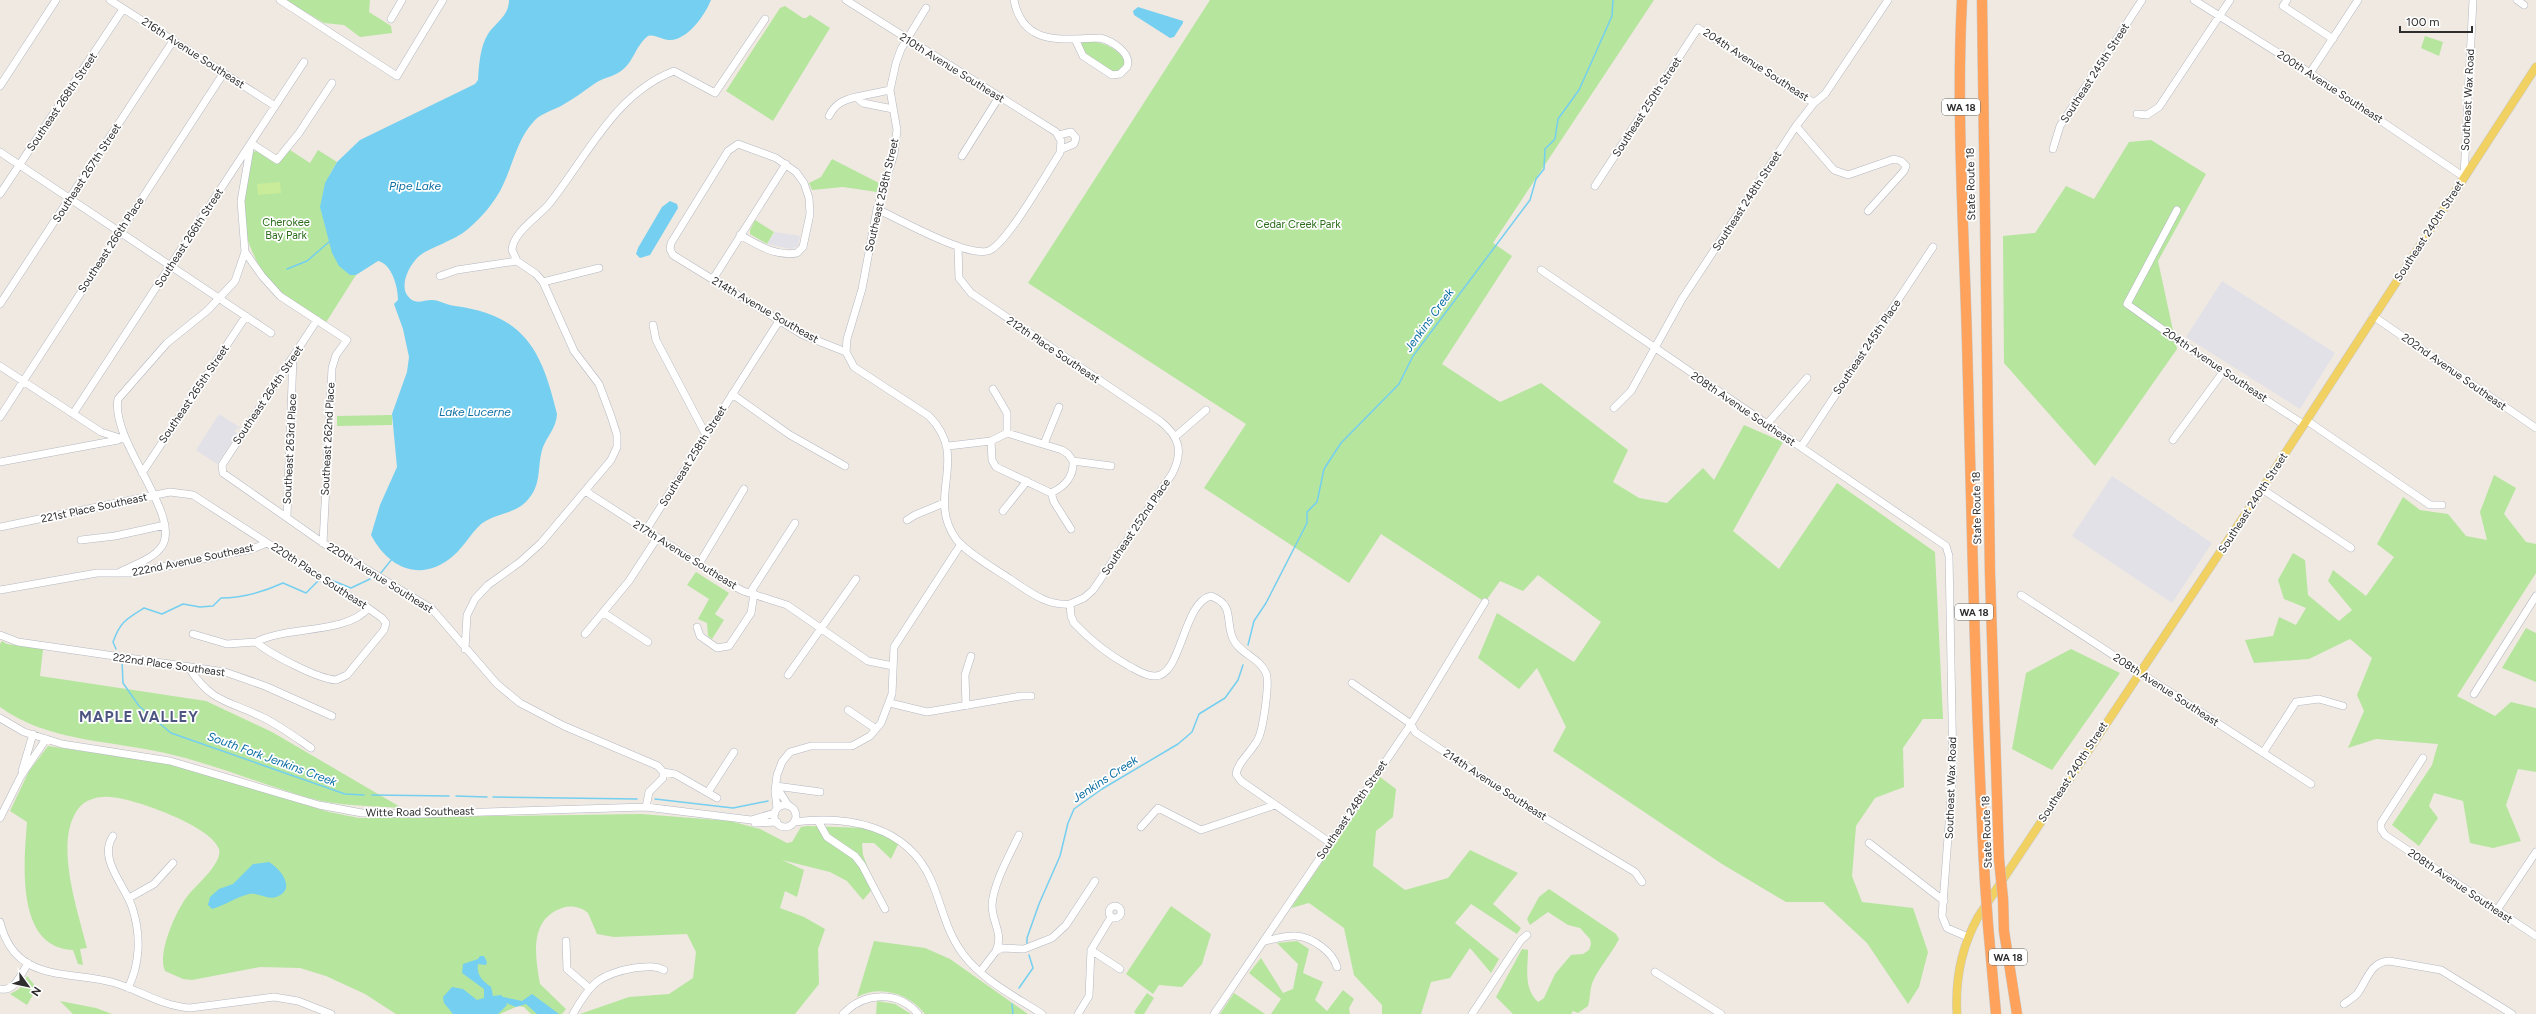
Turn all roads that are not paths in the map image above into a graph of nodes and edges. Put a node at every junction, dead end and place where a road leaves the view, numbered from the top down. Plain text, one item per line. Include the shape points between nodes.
1 (56, 0) edge
2 (110, 0) edge
3 (280, 0) edge
4 (402, 0) edge
5 (443, 0) edge
6 (846, 0) edge
7 (1014, 0) edge
8 (1888, 0) edge
9 (1962, 0) edge
10 (1982, 0) edge
11 (2142, 0) edge
12 (2194, 0) edge
13 (2230, 0) edge
14 (2358, 0) edge
15 (2473, 0) edge
16 (2517, 0) edge
17 (2285, 3) edge
18 (2524, 5) dead end
19 (926, 8) dead end
20 (124, 9) junction
21 (2220, 16) junction
22 (391, 19) dead end
23 (765, 19) dead end
24 (1698, 28) joint
25 (1075, 38) junction
26 (906, 39) junction
27 (2333, 39) junction
28 (173, 41) junction
29 (304, 62) dead end
30 (2536, 67) edge
31 (2310, 73) junction
32 (223, 74) junction
33 (332, 83) dead end
34 (0, 86) edge
35 (890, 90) junction
36 (856, 97) junction
37 (999, 97) junction
38 (1814, 103) junction
39 (275, 106) junction
40 (893, 109) junction
41 (2137, 114) dead end
42 (829, 116) dead end
43 (1796, 126) junction
44 (1060, 138) junction
45 (251, 143) junction
46 (1062, 149) junction
47 (2053, 149) dead end
48 (0, 152) edge
49 (962, 156) dead end
50 (786, 164) junction
51 (20, 165) junction
52 (2464, 177) junction
53 (1595, 186) dead end
54 (0, 194) edge
55 (70, 198) junction
56 (877, 209) junction
57 (2177, 210) dead end
58 (1868, 211) dead end
59 (119, 233) junction
60 (740, 235) junction
61 (958, 247) junction
62 (1933, 248) dead end
63 (245, 252) junction
64 (517, 261) junction
65 (170, 267) junction
66 (599, 268) dead end
67 (1541, 270) dead end
68 (440, 276) dead end
69 (713, 279) junction
70 (543, 282) junction
71 (220, 299) junction
72 (0, 304) edge
73 (246, 316) junction
74 (2373, 316) junction
75 (317, 320) junction
76 (779, 321) junction
77 (653, 325) dead end
78 (271, 333) dead end
79 (1652, 348) junction
80 (846, 352) junction
81 (293, 357) junction
82 (0, 366) edge
83 (2223, 372) junction
84 (1807, 378) dead end
85 (24, 382) junction
86 (993, 389) dead end
87 (732, 394) junction
88 (1059, 407) dead end
89 (1614, 408) dead end
90 (1206, 410) dead end
91 (73, 414) junction
92 (0, 417) edge
93 (2305, 422) junction
94 (1767, 424) junction
95 (2536, 428) edge
96 (1007, 433) junction
97 (706, 435) junction
98 (1176, 436) junction
99 (126, 440) junction
100 (2173, 440) dead end
101 (991, 441) junction
102 (1044, 444) junction
103 (948, 446) junction
104 (1801, 447) junction
105 (1073, 461) junction
106 (0, 462) edge
107 (845, 466) dead end
108 (1111, 466) dead end
109 (221, 470) joint
110 (142, 473) junction
111 (1027, 481) junction
112 (744, 489) dead end
113 (2262, 489) junction
114 (585, 491) junction
115 (1051, 493) junction
116 (188, 494) joint
117 (154, 495) junction
118 (944, 503) junction
119 (2442, 505) dead end
120 (1003, 511) dead end
121 (287, 516) junction
122 (907, 520) dead end
123 (795, 523) dead end
124 (165, 525) junction
125 (0, 527) edge
126 (1071, 529) dead end
127 (646, 530) junction
128 (657, 538) junction
129 (82, 540) dead end
130 (267, 542) junction
131 (323, 543) junction
132 (961, 544) junction
133 (1946, 546) joint
134 (2351, 548) dead end
135 (699, 564) junction
136 (118, 573) junction
137 (856, 579) dead end
138 (0, 590) edge
139 (752, 593) junction
140 (2021, 595) dead end
141 (2536, 596) edge
142 (1485, 602) dead end
143 (1070, 604) junction
144 (368, 608) junction
145 (604, 613) junction
146 (698, 627) dead end
147 (821, 628) junction
148 (193, 634) dead end
149 (585, 634) dead end
150 (0, 635) edge
151 (256, 642) junction
152 (648, 642) dead end
153 (465, 649) junction
154 (971, 656) dead end
155 (892, 666) junction
156 (189, 668) junction
157 (2139, 672) junction
158 (788, 675) dead end
159 (1352, 684) dead end
160 (2474, 694) dead end
161 (1031, 696) dead end
162 (890, 703) junction
163 (966, 706) junction
164 (2343, 706) dead end
165 (848, 710) dead end
166 (332, 716) dead end
167 (0, 718) edge
168 (1411, 724) junction
169 (876, 729) junction
170 (33, 734) junction
171 (46, 739) junction
172 (311, 748) dead end
173 (734, 752) dead end
174 (2263, 752) junction
175 (2423, 758) dead end
176 (663, 772) junction
177 (20, 776) junction
178 (2311, 784) dead end
179 (776, 786) junction
180 (708, 792) junction
181 (820, 792) dead end
182 (717, 798) dead end
183 (788, 805) junction
184 (1276, 805) junction
185 (646, 807) junction
186 (776, 811) junction
187 (796, 814) junction
188 (732, 817) junction
189 (0, 818) edge
190 (815, 821) junction
191 (777, 822) junction
192 (794, 822) junction
193 (1141, 827) dead end
194 (1019, 835) dead end
195 (113, 836) dead end
196 (1329, 842) junction
197 (1869, 844) dead end
198 (2536, 852) edge
199 (173, 863) dead end
200 (1096, 881) dead end
201 (1642, 882) dead end
202 (128, 898) junction
203 (1944, 901) junction
204 (886, 909) dead end
205 (2497, 910) junction
206 (1111, 918) dead end
207 (0, 922) edge
208 (1527, 935) dead end
209 (2536, 936) edge
210 (1968, 937) junction
211 (566, 941) dead end
212 (1265, 941) junction
213 (1091, 950) junction
214 (996, 951) junction
215 (28, 963) junction
216 (1337, 967) dead end
217 (1120, 969) dead end
218 (664, 970) dead end
219 (980, 972) junction
220 (1655, 972) dead end
221 (128, 988) junction
222 (589, 988) junction
223 (0, 989) edge
224 (2344, 1004) dead end
225 (331, 1014) edge
226 (573, 1014) edge
227 (843, 1014) edge
228 (918, 1014) edge
229 (1042, 1014) edge
230 (1078, 1014) edge
231 (1214, 1014) edge
232 (1472, 1014) edge
233 (1721, 1014) edge
234 (1957, 1014) edge
235 (1996, 1014) edge
236 (2017, 1014) edge
237 (2512, 1014) edge

1 - 34 street
2 - 20 street, 216th Avenue Southeast
3 - 5 street via 398,76
4 - 22 street
6 - 26 street, 210th Avenue Southeast
7 - 25 street via 1020,21 1037,35 1047,38
8 - 38 street, Southeast 248th Street via 1825,94
9 - 235 highway, State Route 18 / WA 18, bridge via 1962,144 1976,718 1984,882
10 - 236 highway, State Route 18 / WA 18, bridge via 1990,566 1999,859 2004,931
11 - 47 street, Southeast 245th Street via 2060,126
12 - 21 street, 200th Avenue Southeast
13 - 21 street
14 - 27 street
15 - 52 street, Southeast Wax Road
16 - 18 street
17 - 27 street
19 - 26 street, Southeast 258th Street
20 - 28 street, 216th Avenue Southeast
20 - 51 street, Southeast 268th Street
21 - 31 street, 200th Avenue Southeast
21 - 41 street via 2159,107 2147,115
23 - 64 street via 715,93 674,71 658,77 638,92 603,127 549,204 516,238 512,250
24 - 38 street, 204th Avenue Southeast
24 - 53 street, Southeast 250th Street
25 - 25 street via 1105,40 1126,54 1127,67 1120,74 1112,75 1083,56
26 - 35 street, Southeast 258th Street via 896,63
26 - 37 street, 210th Avenue Southeast
27 - 31 street
28 - 32 street, 216th Avenue Southeast
28 - 55 street, Southeast 267th Street
29 - 39 street, Southeast 266th Street
30 - 52 main road, Southeast 240th Street
31 - 52 street, 200th Avenue Southeast
32 - 39 street, 216th Avenue Southeast
32 - 59 street, Southeast 266th Place
33 - 45 street via 300,133 277,160
35 - 36 street
35 - 40 street, Southeast 258th Street
36 - 40 street via 863,103
36 - 42 street via 836,106
37 - 44 street, 210th Avenue Southeast
37 - 49 street
38 - 43 street, Southeast 248th Street
39 - 45 street, Southeast 266th Street
40 - 56 street, Southeast 258th Street via 897,130 894,154
43 - 58 street via 1840,174 1848,175 1894,159 1906,166
43 - 79 street, Southeast 248th Street
44 - 46 street
44 - 46 street, 210th Avenue Southeast via 1068,131 1075,136 1074,144
45 - 63 street via 241,193
45 - 65 street, Southeast 266th Street
46 - 61 street via 994,249 981,252
48 - 51 street
50 - 60 street
50 - 60 street via 800,177 808,191 810,214 803,248 797,253 788,254 764,249
50 - 69 street, 214th Avenue Southeast via 738,144 728,151 671,243 670,249 676,259
51 - 54 street, Southeast 268th Street
51 - 55 street
52 - 74 main road, Southeast 240th Street
55 - 59 street
55 - 72 street, Southeast 267th Street
56 - 61 street
56 - 80 street, Southeast 258th Street via 862,289 847,339
57 - 83 street, 204th Avenue Southeast via 2127,304
59 - 65 street
59 - 85 street, Southeast 266th Place
60 - 69 street
61 - 98 street, 212th Place Southeast via 959,278 970,293 1160,421
62 - 104 street, Southeast 245th Place
63 - 71 street via 235,281
63 - 75 street via 280,296
64 - 68 street via 457,270
64 - 70 street
65 - 71 street
65 - 91 street, Southeast 266th Street
66 - 70 street
67 - 79 street, 208th Avenue Southeast
69 - 76 street, 214th Avenue Southeast
70 - 114 street via 574,351 599,384 617,435 611,460
71 - 73 street
71 - 99 street via 167,343 121,394 117,403 117,414
73 - 78 street
73 - 110 street, Southeast 265th Street
74 - 93 main road, Southeast 240th Street
74 - 95 street, 202nd Avenue Southeast
75 - 81 street, Southeast 264th Street
75 - 131 street, Southeast 262nd Place via 347,340 336,355 332,368
76 - 80 street, 214th Avenue Southeast via 812,339
76 - 87 street, Southeast 258th Street
77 - 97 street via 656,340
79 - 89 street, Southeast 248th Street via 1631,391
79 - 94 street, 208th Avenue Southeast
80 - 103 street via 854,367 929,416 936,423
81 - 109 street, Southeast 264th Street via 222,464
81 - 121 street, Southeast 263rd Place
82 - 85 street
83 - 93 street, 204th Avenue Southeast
83 - 100 street
84 - 94 street
85 - 91 street
85 - 92 street, Southeast 266th Place
86 - 96 street via 1007,414
87 - 97 street, Southeast 258th Street
87 - 107 street via 790,435
88 - 102 street
90 - 98 street
91 - 99 street via 101,432
93 - 113 main road, Southeast 240th Street
93 - 119 street, 204th Avenue Southeast via 2430,505
94 - 104 street, 208th Avenue Southeast
96 - 101 street
96 - 102 street
97 - 127 street, Southeast 258th Street
98 - 143 street, Southeast 252nd Place via 1178,450 1172,474 1093,590 1084,598
99 - 106 street via 113,440
99 - 110 street
101 - 103 street
101 - 111 street via 992,460 996,467
102 - 105 street via 1066,451
103 - 118 street
104 - 133 street, 208th Avenue Southeast
105 - 108 street
105 - 115 street via 1068,480
109 - 121 street, 220th Avenue Southeast via 225,476
110 - 117 street
111 - 115 street
111 - 120 street
112 - 135 street
113 - 134 street
113 - 157 main road, Southeast 240th Street
114 - 127 street, 217th Avenue Southeast
114 - 153 street via 536,550 488,585 475,599 467,615
115 - 126 street
116 - 117 street, 221st Place Southeast via 176,491
116 - 130 street, 220th Place Southeast via 196,496
117 - 124 street
117 - 125 street, 221st Place Southeast
118 - 122 street
118 - 132 street via 948,522
121 - 131 street, 220th Avenue Southeast via 294,524
123 - 139 street
124 - 129 street
124 - 136 street via 165,539 159,550
127 - 128 street, 217th Avenue Southeast
128 - 135 street, 217th Avenue Southeast
128 - 145 street
130 - 136 street, 222nd Avenue Southeast via 252,549 133,573
130 - 144 street, 220th Place Southeast
131 - 153 street, 220th Avenue Southeast via 432,609
132 - 143 street via 1041,600 1054,604
132 - 155 street via 899,637 894,647
133 - 203 street, Southeast Wax Road via 1949,556 1953,771
135 - 139 street, 217th Avenue Southeast via 730,584
136 - 138 street, 222nd Avenue Southeast via 97,572
137 - 147 street
139 - 146 street via 749,616 732,644 725,648 717,648 700,636
139 - 147 street, 217th Avenue Southeast via 787,604
140 - 157 street, 208th Avenue Southeast
141 - 160 street
142 - 168 street, Southeast 248th Street
143 - 184 street via 1071,616 1082,631 1117,659 1156,677 1163,674 1171,664 1189,621 1201,601 1211,596 1222,603 1230,615 1231,632 1236,644 1265,670 1268,677 1263,726 1258,741 1236,774 1241,781
144 - 151 street via 359,617 327,627 288,632
144 - 151 street, 220th Place Southeast via 382,618 386,624 384,630 340,680 330,679 264,650
145 - 149 street
145 - 152 street
147 - 155 street, 217th Avenue Southeast via 868,661
147 - 158 street
148 - 151 street via 220,643
150 - 156 street, 222nd Place Southeast via 18,642
153 - 176 street, 220th Avenue Southeast via 497,684 524,705 564,726 658,766
154 - 163 street via 965,675
155 - 162 street
156 - 166 street, 222nd Place Southeast via 225,672 246,678
156 - 172 street via 202,687 211,694 261,717
157 - 174 street, 208th Avenue Southeast
157 - 210 main road, Southeast 240th Street via 1978,917
159 - 168 street, 214th Avenue Southeast
161 - 163 street
162 - 163 street via 927,712
162 - 169 street
164 - 174 street via 2319,699 2296,702
165 - 169 street
167 - 170 street, Witte Road Southeast
168 - 196 street, Southeast 248th Street
168 - 201 street, 214th Avenue Southeast via 1415,732 1535,812 1635,872
169 - 179 street via 870,736 852,746 811,746 790,752 779,767
170 - 171 street, Witte Road Southeast
170 - 177 street
171 - 177 street
171 - 185 street, Witte Road Southeast via 89,750 170,761 319,805 362,813 421,814
173 - 180 street
174 - 178 street, 208th Avenue Southeast
175 - 205 street, 208th Avenue Southeast via 2381,822 2381,829 2385,835
176 - 180 street, 220th Avenue Southeast via 675,774
176 - 185 street via 663,778 647,796
177 - 189 street
179 - 181 street
179 - 183 street
179 - 186 street
180 - 182 street, 220th Avenue Southeast
183 - 186 street, Witte Road Southeast
183 - 187 street, Witte Road Southeast
184 - 193 street via 1208,830 1201,830 1158,808
184 - 196 street
185 - 188 street, Witte Road Southeast
186 - 188 street, Witte Road Southeast via 751,820
186 - 191 street
187 - 190 street, Witte Road Southeast
187 - 192 street
188 - 191 street, Witte Road Southeast via 752,823
190 - 192 street, Witte Road Southeast
190 - 204 street via 827,836 855,856
190 - 219 street, Witte Road Southeast via 867,825 890,834 909,848 930,878 955,943
191 - 192 street, Witte Road Southeast via 786,826
194 - 214 street via 1006,862 992,906 1000,940
195 - 202 street via 108,846 108,856
196 - 212 street, Southeast 248th Street
197 - 203 street
198 - 205 street
199 - 202 street via 154,884
200 - 214 street via 1066,925 1052,938 1024,950 1005,948
202 - 221 street via 136,922 138,955 137,966
203 - 210 street, Southeast Wax Road via 1944,925
205 - 209 street, 208th Avenue Southeast
206 - 213 street
207 - 215 street via 7,943
208 - 232 street via 1521,940
210 - 234 main road via 1957,977
211 - 222 street via 567,969
212 - 216 street via 1285,936 1307,938 1330,953
212 - 231 street, Southeast 248th Street
213 - 217 street
213 - 230 street via 1089,996
214 - 219 street
215 - 221 street via 43,972 102,980
215 - 223 street via 13,987 7,990
218 - 222 street via 652,966 615,971
219 - 229 street, Witte Road Southeast
220 - 233 street
221 - 225 street via 179,1007 190,1008 274,997 298,1001
222 - 226 street
224 - 237 street via 2357,993 2374,968 2390,961 2441,970
227 - 228 street via 855,1003 880,996 903,1001

